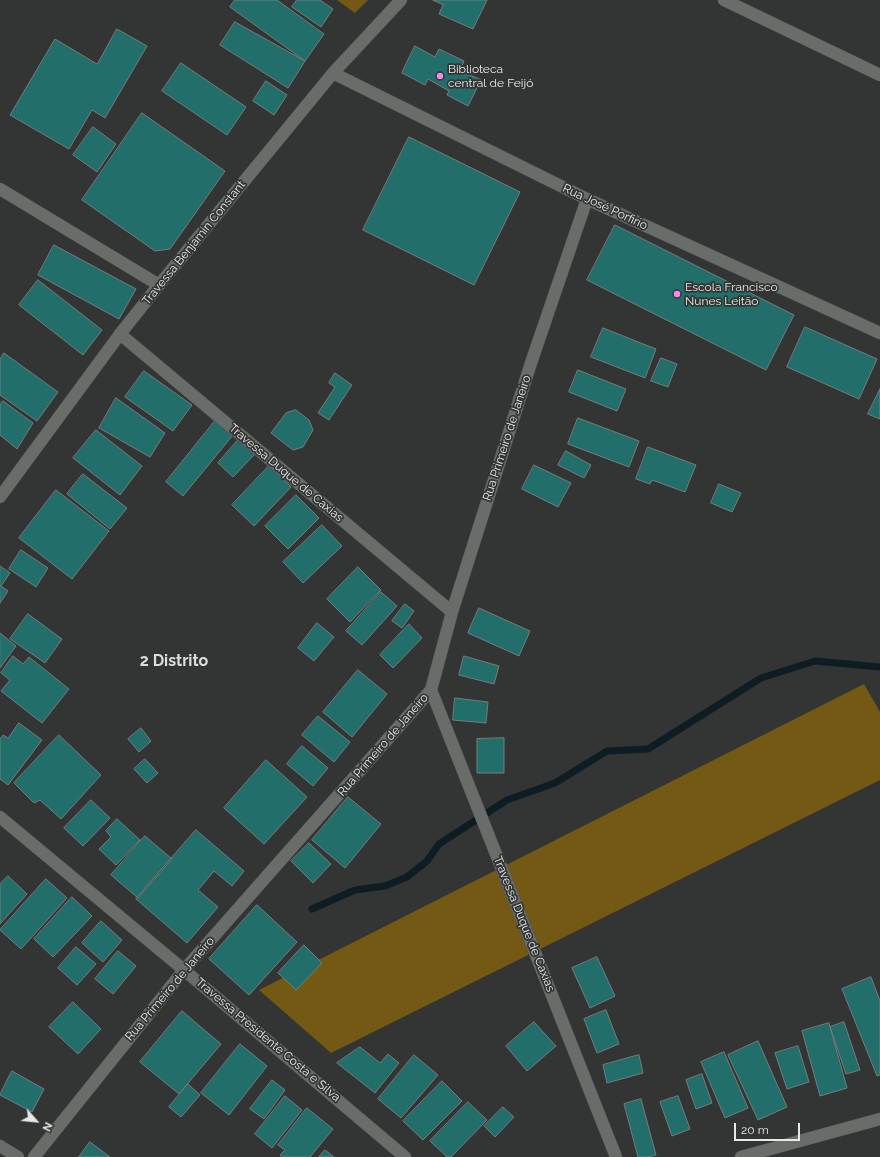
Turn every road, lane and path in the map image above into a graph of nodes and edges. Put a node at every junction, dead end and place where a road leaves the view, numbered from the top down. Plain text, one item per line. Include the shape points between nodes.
1 (401, 0) edge
2 (724, 0) edge
3 (333, 73) junction
4 (880, 75) edge
5 (0, 189) edge
6 (588, 199) junction
7 (159, 285) junction
8 (880, 333) edge
9 (120, 334) junction
10 (0, 497) edge
11 (452, 612) junction
12 (431, 690) junction
13 (0, 817) edge
14 (184, 970) junction
15 (880, 1119) edge
16 (0, 1146) edge
17 (18, 1157) edge
18 (34, 1157) edge
19 (405, 1157) edge
20 (616, 1157) edge
21 (741, 1157) edge

1 - 3 street, Travessa Benjamin Constant
2 - 4 street
3 - 6 street, Rua José Porfirio
3 - 7 street, Travessa Benjamin Constant
5 - 7 street
6 - 8 street, Rua José Porfirio
6 - 11 street, Rua Primeiro de Janeiro via 531,363
7 - 9 street, Travessa Benjamin Constant
9 - 10 street, Travessa Benjamin Constant
9 - 11 street, Travessa Duque de Caxias
11 - 12 street, Rua Primeiro de Janeiro
12 - 14 street, Rua Primeiro de Janeiro
12 - 20 street, Travessa Duque de Caxias
13 - 14 street, Travessa Presidente Costa e Silva
14 - 18 street, Rua Primeiro de Janeiro
14 - 19 street, Travessa Presidente Costa e Silva
15 - 21 street
16 - 17 street

